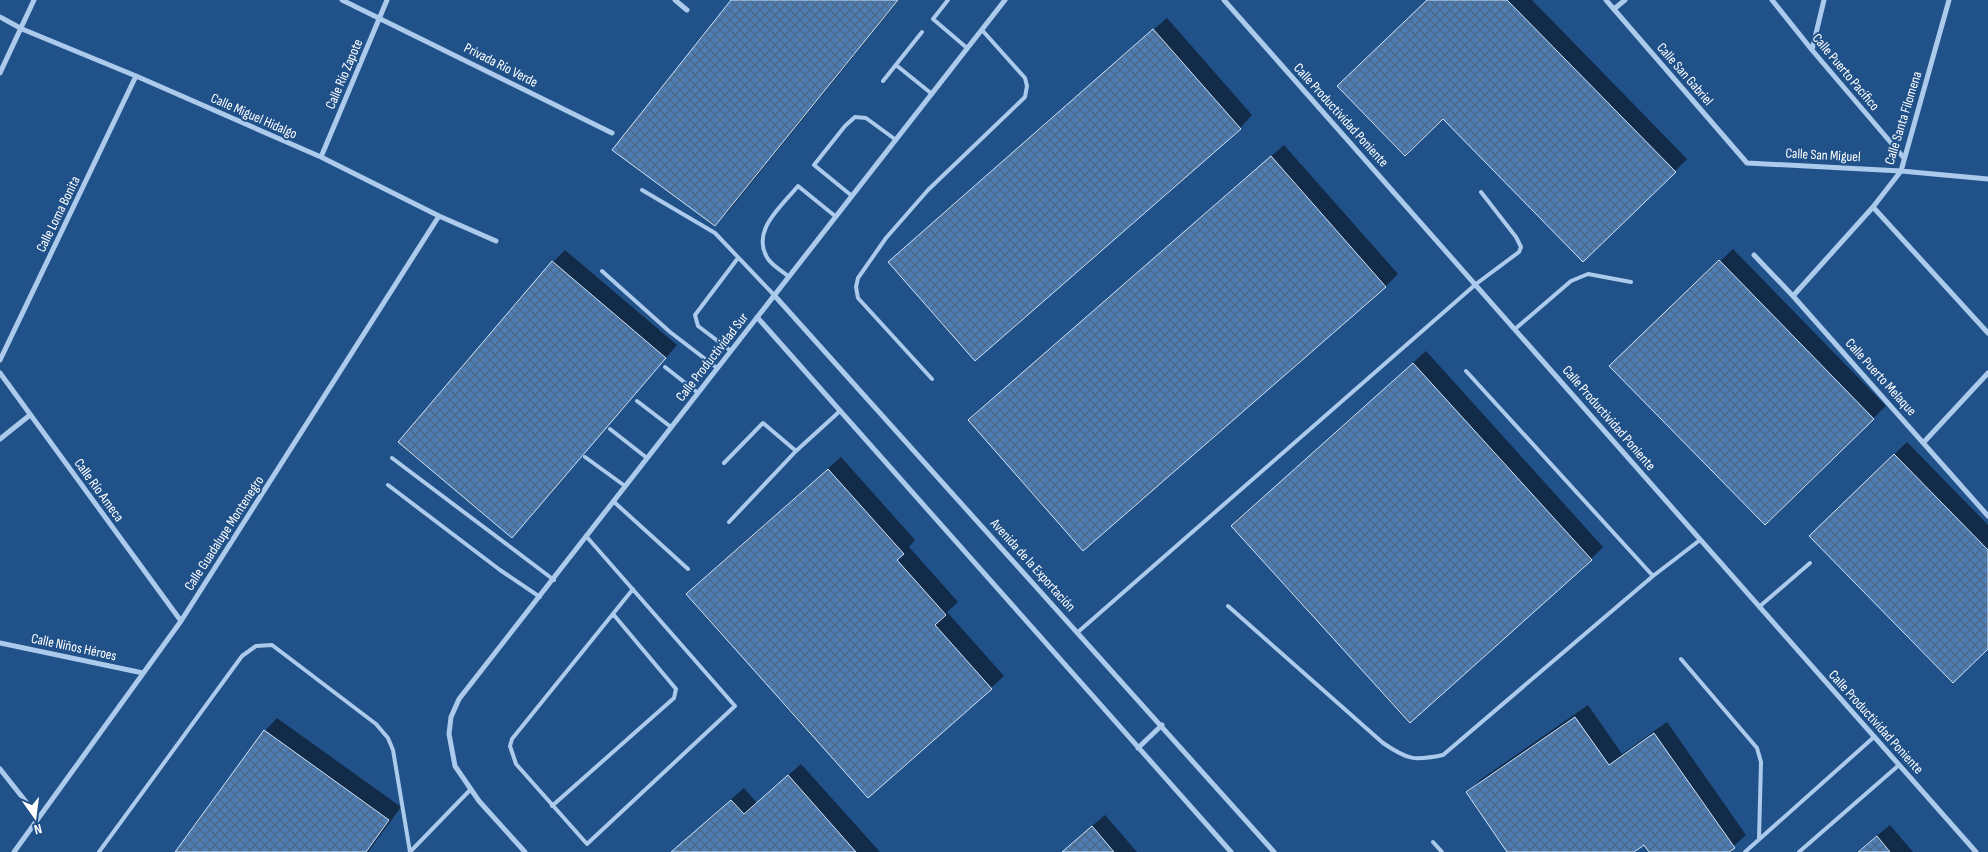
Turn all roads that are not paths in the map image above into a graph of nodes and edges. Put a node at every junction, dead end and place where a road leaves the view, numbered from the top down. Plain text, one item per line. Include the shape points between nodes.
1 (34, 0) edge
2 (342, 0) edge
3 (387, 0) edge
4 (675, 0) edge
5 (948, 0) edge
6 (1005, 0) edge
7 (1224, 0) edge
8 (1606, 0) edge
9 (1625, 0) edge
10 (1772, 0) edge
11 (1824, 0) edge
12 (1949, 0) edge
13 (1614, 9) junction
14 (687, 10) dead end
15 (0, 16) edge
16 (380, 17) junction
17 (22, 29) junction
18 (982, 30) junction
19 (922, 32) dead end
20 (967, 48) junction
21 (1812, 50) junction
22 (896, 65) junction
23 (0, 73) edge
24 (136, 76) junction
25 (883, 82) dead end
26 (932, 94) junction
27 (612, 134) dead end
28 (896, 140) junction
29 (321, 157) junction
30 (1904, 158) junction
31 (1747, 162) joint
32 (1901, 171) junction
33 (1988, 179) edge
34 (642, 190) dead end
35 (1481, 192) dead end
36 (852, 196) junction
37 (1873, 207) junction
38 (439, 216) junction
39 (835, 216) junction
40 (496, 241) dead end
41 (1754, 255) dead end
42 (738, 258) junction
43 (602, 271) dead end
44 (788, 277) junction
45 (1631, 282) dead end
46 (1476, 284) junction
47 (774, 295) junction
48 (1793, 296) junction
49 (757, 317) junction
50 (1515, 329) junction
51 (1988, 333) edge
52 (731, 351) junction
53 (0, 360) edge
54 (665, 368) dead end
55 (718, 368) junction
56 (1466, 371) dead end
57 (0, 373) edge
58 (1988, 373) edge
59 (932, 379) dead end
60 (698, 392) junction
61 (637, 401) dead end
62 (840, 411) junction
63 (30, 415) junction
64 (671, 427) junction
65 (610, 429) dead end
66 (0, 439) edge
67 (1924, 442) junction
68 (796, 451) junction
69 (585, 457) dead end
70 (392, 458) dead end
71 (647, 458) junction
72 (724, 463) dead end
73 (388, 486) dead end
74 (625, 486) junction
75 (613, 501) junction
76 (1988, 516) edge
77 (729, 522) dead end
78 (586, 536) junction
79 (1700, 540) junction
80 (1810, 563) dead end
81 (688, 569) dead end
82 (1654, 576) junction
83 (554, 580) junction
84 (633, 589) junction
85 (540, 597) junction
86 (1228, 606) dead end
87 (1759, 607) junction
88 (613, 614) junction
89 (181, 621) junction
90 (1078, 632) junction
91 (0, 643) edge
92 (1681, 659) dead end
93 (143, 673) junction
94 (1162, 725) junction
95 (1874, 737) junction
96 (1138, 748) junction
97 (1899, 765) junction
98 (0, 769) edge
99 (471, 789) junction
100 (552, 806) junction
101 (38, 817) junction
102 (1759, 839) junction
103 (1433, 842) dead end
104 (14, 852) edge
105 (99, 852) edge
106 (410, 852) edge
107 (525, 852) edge
108 (1231, 852) edge
109 (1274, 852) edge
110 (1442, 852) edge
111 (1745, 852) edge
112 (1799, 852) edge
113 (1976, 852) edge

1 - 17 street
2 - 16 street, Privada Río Verde
3 - 16 street, Calle Río Zapote
4 - 14 street
5 - 20 lane via 933,19
6 - 18 street, Calle Productividad Sur
7 - 46 street, Calle Productividad Poniente
8 - 13 street, Calle San Gabriel
9 - 13 street
10 - 21 street, Calle Puerto Pacífico
11 - 21 street
12 - 30 street, Calle Santa Filomena
13 - 31 street, Calle San Gabriel
15 - 17 street, Calle Miguel Hidalgo
16 - 27 street, Privada Río Verde
16 - 29 street, Calle Río Zapote
17 - 23 street
17 - 24 street, Calle Miguel Hidalgo
18 - 20 street, Calle Productividad Sur
18 - 59 lane via 1025,78 1025,97 928,190 886,238 858,278 856,288 858,298
19 - 22 lane
20 - 26 street, Calle Productividad Sur
21 - 30 street, Calle Puerto Pacífico
22 - 25 lane
22 - 26 lane
24 - 29 street, Calle Miguel Hidalgo
24 - 53 street, Calle Loma Bonita
26 - 28 street, Calle Productividad Sur
28 - 36 street, Calle Productividad Sur
28 - 36 lane via 866,118 854,117 814,165
29 - 38 street, Calle Miguel Hidalgo
30 - 32 street, Calle Santa Filomena
31 - 32 street, Calle San Miguel
32 - 33 street, Calle San Miguel
32 - 37 street, Calle Santa Filomena
34 - 42 lane via 715,233
35 - 46 lane via 1521,247
36 - 39 street, Calle Productividad Sur
37 - 48 street, Calle Santa Filomena
37 - 51 street
38 - 40 street, Calle Miguel Hidalgo
38 - 89 street, Calle Guadalupe Montenegro
39 - 44 street, Calle Productividad Sur
39 - 44 lane via 798,186 764,227 762,248 769,260
41 - 48 street, Calle Puerto Melaque
42 - 47 lane
42 - 52 lane via 695,315 698,326
43 - 55 lane via 670,332
44 - 47 street, Calle Productividad Sur
45 - 50 lane via 1582,275
46 - 50 street, Calle Productividad Poniente
46 - 90 lane
47 - 49 street, Calle Productividad Sur
47 - 90 street, Avenida de la Exportación
48 - 67 street, Calle Puerto Melaque
49 - 52 street, Calle Productividad Sur
49 - 62 street
50 - 79 street, Calle Productividad Poniente
52 - 55 street, Calle Productividad Sur
54 - 60 lane
55 - 60 street, Calle Productividad Sur
56 - 82 lane
57 - 63 street, Calle Río Ameca
58 - 67 street
60 - 64 street, Calle Productividad Sur
61 - 64 lane
62 - 68 lane
62 - 96 street
63 - 66 street
63 - 89 street, Calle Río Ameca
64 - 71 street, Calle Productividad Sur
65 - 71 lane
67 - 76 street, Calle Puerto Melaque
68 - 72 lane via 763,423
68 - 77 lane
69 - 74 lane
70 - 83 lane
71 - 74 street, Calle Productividad Sur
73 - 85 lane
74 - 75 street, Calle Productividad Sur
75 - 78 street, Calle Productividad Sur
75 - 81 lane
78 - 83 street, Calle Productividad Sur
78 - 84 lane
79 - 82 lane
79 - 87 street, Calle Productividad Poniente
80 - 87 lane
82 - 86 lane via 1443,755 1420,760 1401,755 1384,743
83 - 85 street, Calle Productividad Sur
84 - 88 lane
84 - 100 lane via 735,706 586,844
85 - 99 street, Calle Productividad Sur via 459,699 451,716 449,734 455,766
87 - 95 street, Calle Productividad Poniente
88 - 100 lane via 512,739 510,746 516,764
88 - 100 lane via 676,689 676,694
89 - 93 street, Calle Guadalupe Montenegro
90 - 94 street, Avenida de la Exportación
91 - 93 street, Calle Niños Héroes
92 - 102 lane via 1757,748 1761,762
93 - 101 street, Calle Guadalupe Montenegro
94 - 96 street
94 - 109 street, Avenida de la Exportación
95 - 97 street, Calle Productividad Poniente
95 - 102 lane
96 - 108 street
97 - 112 lane
97 - 113 street, Calle Productividad Poniente
98 - 101 street
99 - 106 lane
99 - 107 street
101 - 104 street, Calle Guadalupe Montenegro
102 - 111 lane
103 - 110 lane
105 - 106 lane via 242,656 256,646 272,644 376,724 388,738 393,750

